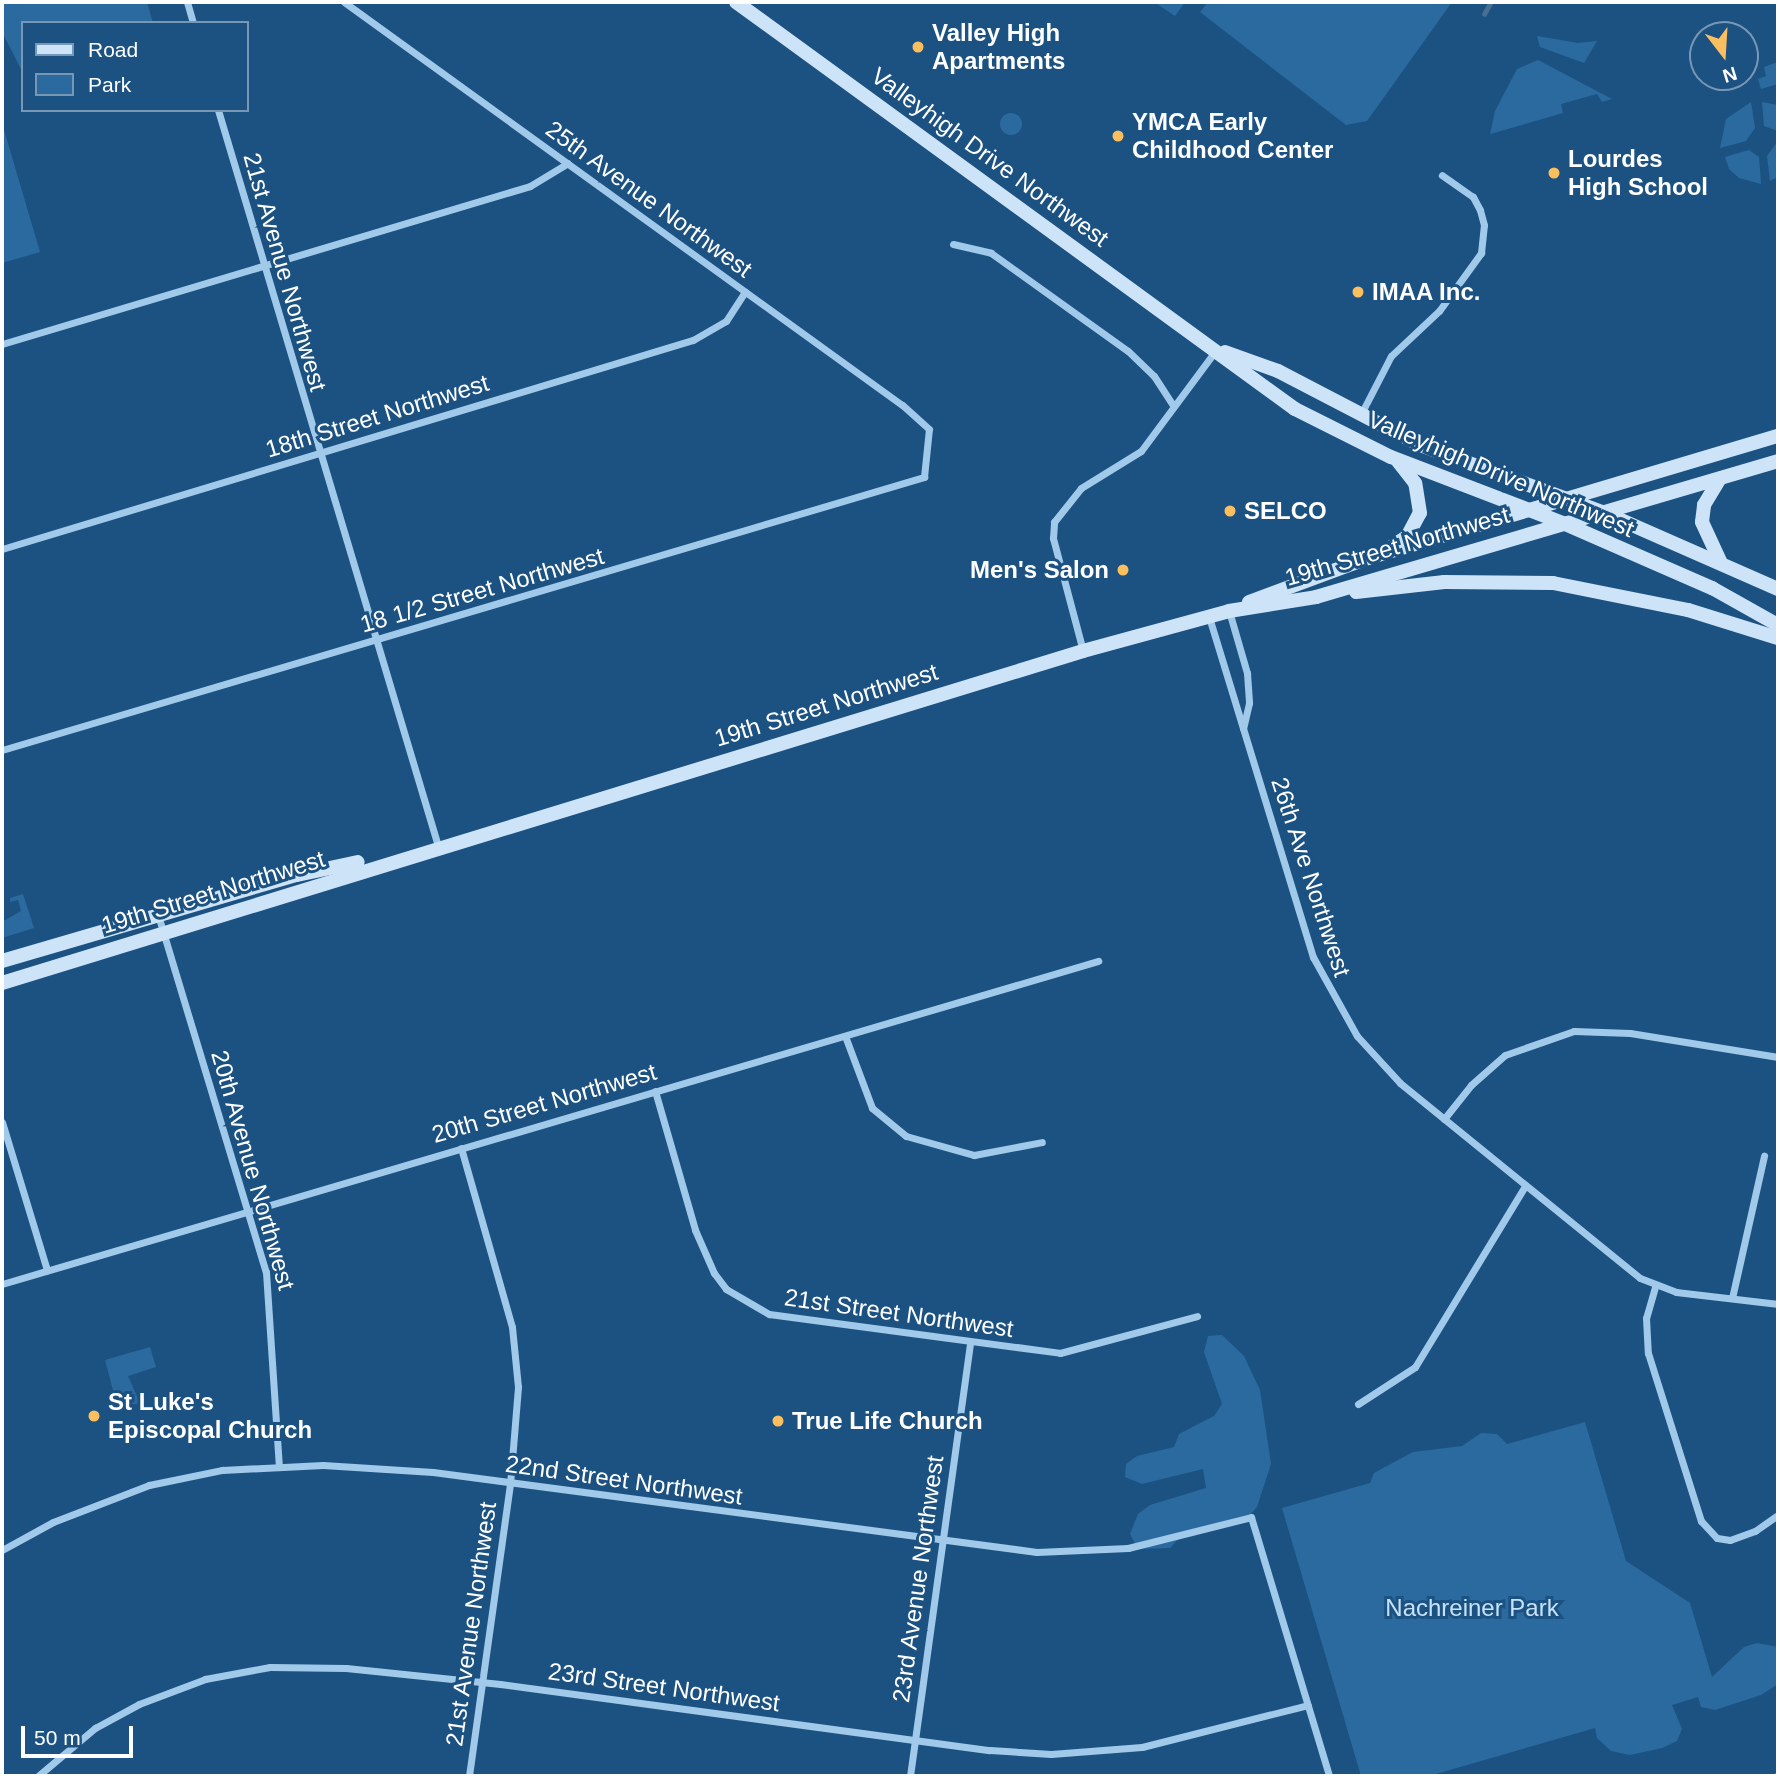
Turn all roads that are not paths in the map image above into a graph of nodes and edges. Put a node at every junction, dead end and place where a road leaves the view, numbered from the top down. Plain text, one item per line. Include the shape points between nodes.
1 (187, 2) edge
2 (344, 2) edge
3 (736, 2) edge
4 (192, 21) edge
5 (219, 112) edge
6 (568, 163) junction
7 (1442, 175) dead end
8 (953, 244) dead end
9 (263, 267) junction
10 (745, 292) junction
11 (2, 344) edge
12 (1217, 350) junction
13 (1173, 405) junction
14 (1360, 414) junction
15 (929, 429) joint
16 (1778, 436) edge
17 (317, 454) junction
18 (1391, 457) junction
19 (1778, 461) edge
20 (1720, 478) junction
21 (1565, 500) junction
22 (1525, 512) junction
23 (1605, 513) junction
24 (1563, 523) junction
25 (2, 549) edge
26 (1368, 558) junction
27 (1720, 561) junction
28 (1778, 589) edge
29 (1316, 597) junction
30 (1229, 611) junction
31 (1208, 616) junction
32 (1778, 625) edge
33 (1778, 638) edge
34 (376, 641) junction
35 (1083, 651) junction
36 (1243, 729) junction
37 (2, 750) edge
38 (438, 846) junction
39 (158, 915) junction
40 (163, 931) junction
41 (2, 961) edge
42 (1098, 961) dead end
43 (2, 983) edge
44 (845, 1036) junction
45 (1778, 1057) edge
46 (655, 1091) junction
47 (1444, 1119) junction
48 (2, 1122) edge
49 (1042, 1142) dead end
50 (461, 1148) junction
51 (1764, 1156) dead end
52 (1525, 1186) junction
53 (247, 1209) junction
54 (47, 1270) junction
55 (2, 1284) edge
56 (1655, 1287) junction
57 (1732, 1298) junction
58 (1778, 1304) edge
59 (1197, 1316) dead end
60 (970, 1345) junction
61 (1358, 1404) dead end
62 (279, 1466) junction
63 (510, 1484) junction
64 (1778, 1515) edge
65 (944, 1542) junction
66 (2, 1550) edge
67 (482, 1683) junction
68 (1308, 1705) junction
69 (915, 1740) junction
70 (38, 1776) edge
71 (469, 1776) edge
72 (910, 1776) edge
73 (1329, 1776) edge

1 - 4 street
2 - 6 street, 25th Avenue Northwest
3 - 12 main road, Valleyhigh Drive Northwest
5 - 9 street, 21st Avenue Northwest
6 - 9 street via 530,186
6 - 10 street, 25th Avenue Northwest
7 - 14 street via 1473,197 1480,210 1481,253 1439,311 1391,356
8 - 13 street via 991,253 1128,351 1154,376
9 - 11 street
9 - 17 street, 21st Avenue Northwest
10 - 15 street, 25th Avenue Northwest
10 - 17 street, 18th Street Northwest via 726,321 693,340
12 - 13 street
12 - 14 main road, Valleyhigh Drive Northwest via 1278,371
12 - 18 main road, Valleyhigh Drive Northwest via 1295,409
13 - 35 street via 1141,451 1081,488 1054,522 1056,551
14 - 21 main road, Valleyhigh Drive Northwest via 1420,445
15 - 34 street, 18 1/2 Street Northwest via 927,469 917,483
16 - 21 main road, 19th Street Northwest
17 - 25 street, 18th Street Northwest
17 - 34 street, 21st Avenue Northwest
18 - 22 main road, Valleyhigh Drive Northwest
18 - 26 main road via 1415,483 1420,513 1407,537
19 - 20 main road, 19th Street Northwest
20 - 23 main road, 19th Street Northwest
20 - 27 main road via 1703,505 1702,522
21 - 22 main road, 19th Street Northwest
21 - 23 main road, Valleyhigh Drive Northwest
22 - 24 main road, Valleyhigh Drive Northwest
22 - 26 main road, 19th Street Northwest
23 - 24 main road, 19th Street Northwest
23 - 27 main road, Valleyhigh Drive Northwest
24 - 29 main road, 19th Street Northwest
24 - 32 main road, Valleyhigh Drive Northwest via 1712,588
26 - 30 main road, 19th Street Northwest
27 - 28 main road, Valleyhigh Drive Northwest
29 - 30 main road, 19th Street Northwest
29 - 33 main road via 1444,582 1553,583 1675,607
30 - 31 main road, 19th Street Northwest
30 - 36 street, 26th Ave Northwest via 1247,673 1249,703
31 - 35 main road, 19th Street Northwest
31 - 36 street, 26th Ave Northwest
34 - 37 street, 18 1/2 Street Northwest
34 - 38 street, 21st Avenue Northwest
35 - 38 main road, 19th Street Northwest
36 - 47 street, 26th Ave Northwest via 1325,984 1377,1060
38 - 39 main road, 19th Street Northwest via 297,875
38 - 40 main road, 19th Street Northwest
39 - 40 street, 20th Avenue Northwest
39 - 41 main road, 19th Street Northwest
40 - 43 main road, 19th Street Northwest
40 - 53 street, 20th Avenue Northwest
42 - 44 street, 20th Street Northwest
44 - 46 street, 20th Street Northwest
44 - 49 street via 872,1108 906,1136 952,1151 984,1155
45 - 47 street via 1630,1033 1574,1031 1505,1055 1471,1084
46 - 50 street, 20th Street Northwest
46 - 60 street, 21st Street Northwest via 695,1230 726,1289 769,1314
47 - 52 street, 26th Ave Northwest
48 - 54 street
50 - 53 street, 20th Street Northwest
50 - 63 street, 21st Avenue Northwest via 516,1348 517,1413
51 - 57 street
52 - 56 street, 26th Ave Northwest
52 - 61 street via 1415,1367
53 - 54 street, 20th Street Northwest
53 - 62 street, 20th Avenue Northwest via 271,1307
54 - 55 street, 20th Street Northwest
56 - 57 street
56 - 64 street via 1646,1318 1648,1353 1701,1521 1717,1538 1730,1540 1755,1531
57 - 58 street
59 - 60 street, 21st Street Northwest via 1060,1353
60 - 65 street, 23rd Avenue Northwest
62 - 63 street, 22nd Street Northwest via 385,1468
62 - 66 street, 22nd Street Northwest via 149,1485 52,1522
63 - 65 street, 22nd Street Northwest
63 - 67 street, 21st Avenue Northwest
65 - 68 street, 22nd Street Northwest via 1078,1553 1152,1544 1251,1517
65 - 69 street, 23rd Avenue Northwest
67 - 69 street, 23rd Street Northwest
67 - 70 street, 23rd Street Northwest via 323,1667 242,1671 171,1690 119,1714
67 - 71 street, 21st Avenue Northwest
68 - 69 street, 23rd Street Northwest via 1190,1737 1114,1751 1023,1752
68 - 73 street
69 - 72 street, 23rd Avenue Northwest

